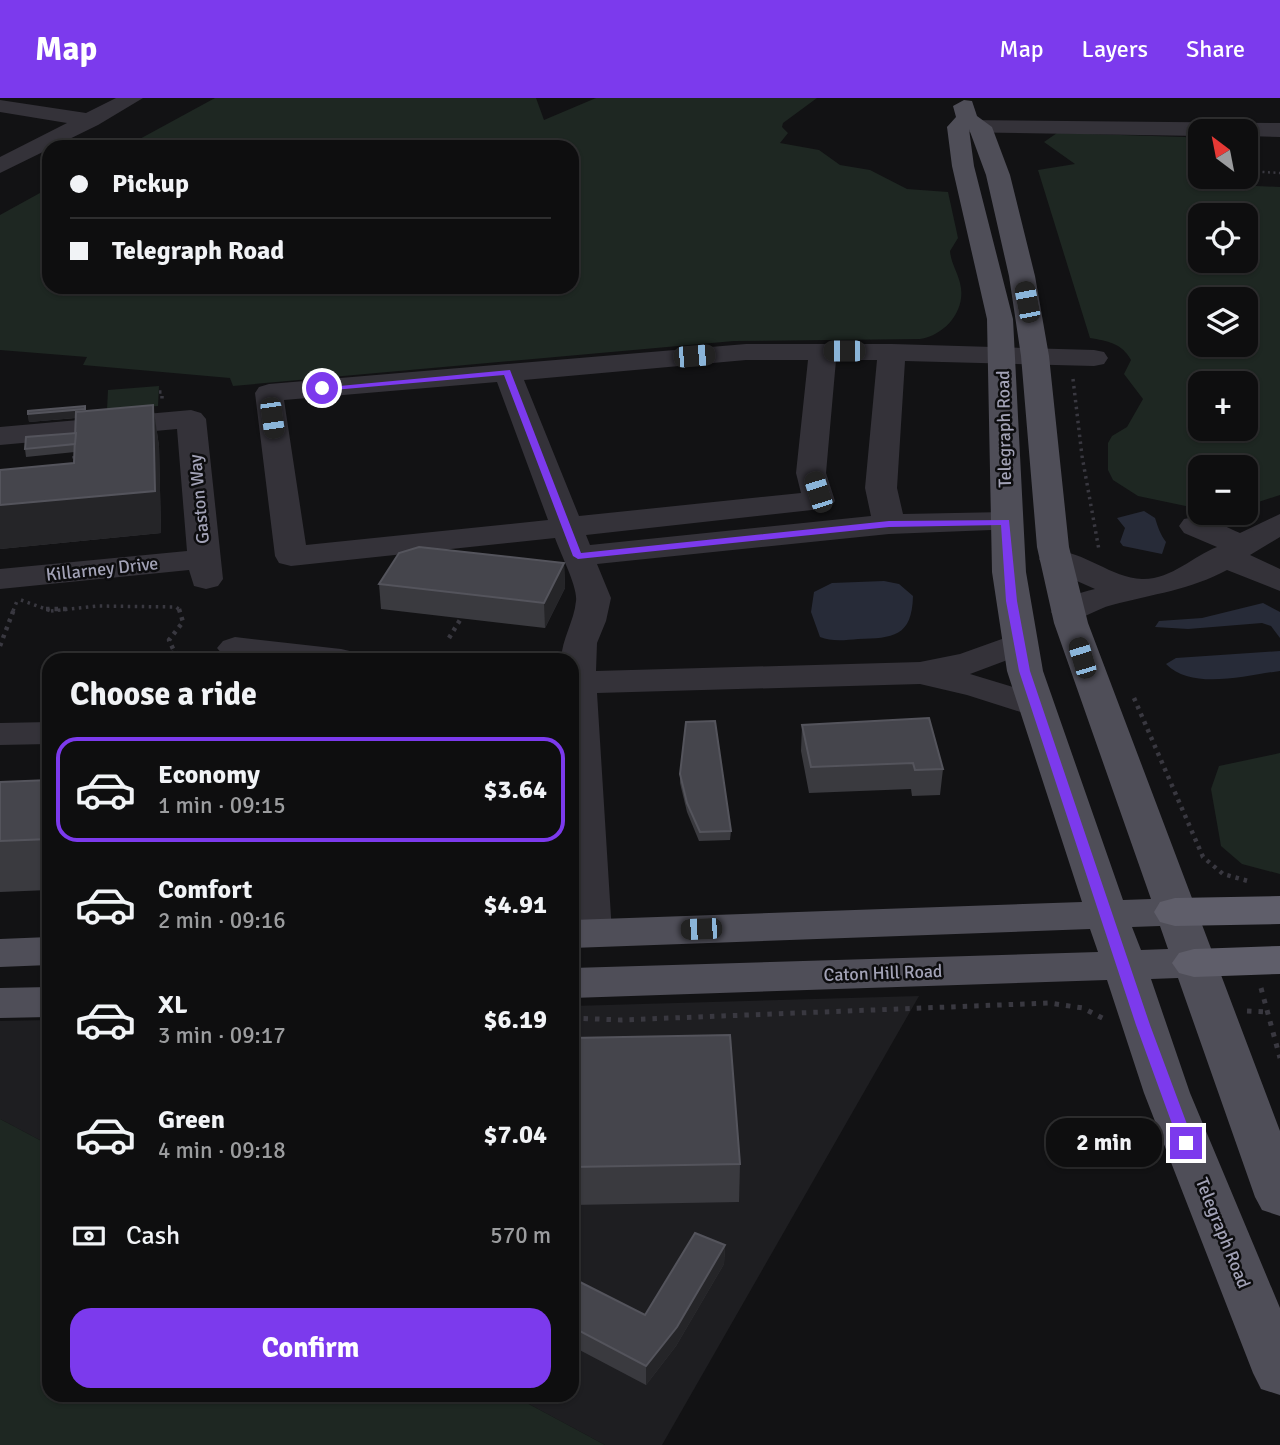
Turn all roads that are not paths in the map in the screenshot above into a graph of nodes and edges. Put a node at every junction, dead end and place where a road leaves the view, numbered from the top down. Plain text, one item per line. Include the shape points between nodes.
1 (131, 98) edge
2 (0, 106) edge
3 (967, 118) edge
4 (90, 120) junction
5 (1280, 123) edge
6 (1258, 124) edge
7 (1188, 126) edge
8 (1258, 129) edge
9 (1280, 130) edge
10 (50, 140) edge
11 (42, 144) edge
12 (0, 165) edge
13 (823, 351) junction
14 (892, 352) junction
15 (1019, 355) junction
16 (1094, 358) dead end
17 (507, 372) junction
18 (0, 436) edge
19 (1006, 522) junction
20 (889, 524) junction
21 (1051, 524) junction
22 (1280, 524) edge
23 (1195, 526) dead end
24 (572, 542) junction
25 (1232, 551) junction
26 (1055, 559) junction
27 (205, 569) joint
28 (1280, 581) edge
29 (1146, 588) junction
30 (12, 590) edge
31 (1068, 612) junction
32 (1019, 644) junction
33 (235, 648) dead end
34 (279, 653) edge
35 (578, 653) edge
36 (920, 673) junction
37 (579, 683) edge
38 (1036, 706) junction
39 (42, 733) edge
40 (0, 734) edge
41 (579, 826) edge
42 (1268, 896) edge
43 (1175, 912) junction
44 (1106, 914) junction
45 (582, 933) edge
46 (42, 951) edge
47 (0, 953) edge
48 (1194, 963) junction
49 (1123, 965) junction
50 (1270, 973) edge
51 (579, 984) edge
52 (42, 1002) edge
53 (0, 1003) edge
54 (1280, 1197) edge
55 (1280, 1373) edge

1 - 4 street
2 - 4 street
3 - 7 street
3 - 15 main road, Telegraph Road via 963,166 996,291
4 - 10 street
5 - 6 street
8 - 9 street
11 - 12 street
13 - 14 street
13 - 17 street via 746,352
13 - 24 street via 811,473 819,501
14 - 15 street
14 - 20 street via 881,488
15 - 16 street
15 - 19 main road, Telegraph Road
15 - 21 main road, Telegraph Road
17 - 24 street
17 - 24 street via 269,393 291,556
18 - 27 street, Gaston Way via 191,419
19 - 20 street
19 - 21 main road
19 - 32 main road, Telegraph Road
20 - 24 street
21 - 26 main road, Telegraph Road
22 - 25 street
23 - 25 street
24 - 35 street via 594,606
25 - 28 street
25 - 29 street via 1190,576
26 - 29 street via 1101,580
26 - 31 main road, Telegraph Road
27 - 30 street, Killarney Drive
29 - 31 street via 1091,599
31 - 43 main road, Telegraph Road
32 - 36 street via 969,663
32 - 38 main road, Telegraph Road
33 - 34 street
36 - 37 street
36 - 38 street via 969,683
38 - 44 main road, Telegraph Road
39 - 40 street
41 - 45 street
42 - 43 highway
43 - 44 main road
43 - 48 main road, Telegraph Road
44 - 45 main road
44 - 49 main road, Telegraph Road
46 - 47 main road
48 - 49 main road, Caton Hill Road
48 - 50 highway
48 - 54 main road, Telegraph Road
49 - 51 main road, Caton Hill Road
49 - 55 main road, Telegraph Road via 1172,1106
52 - 53 main road

